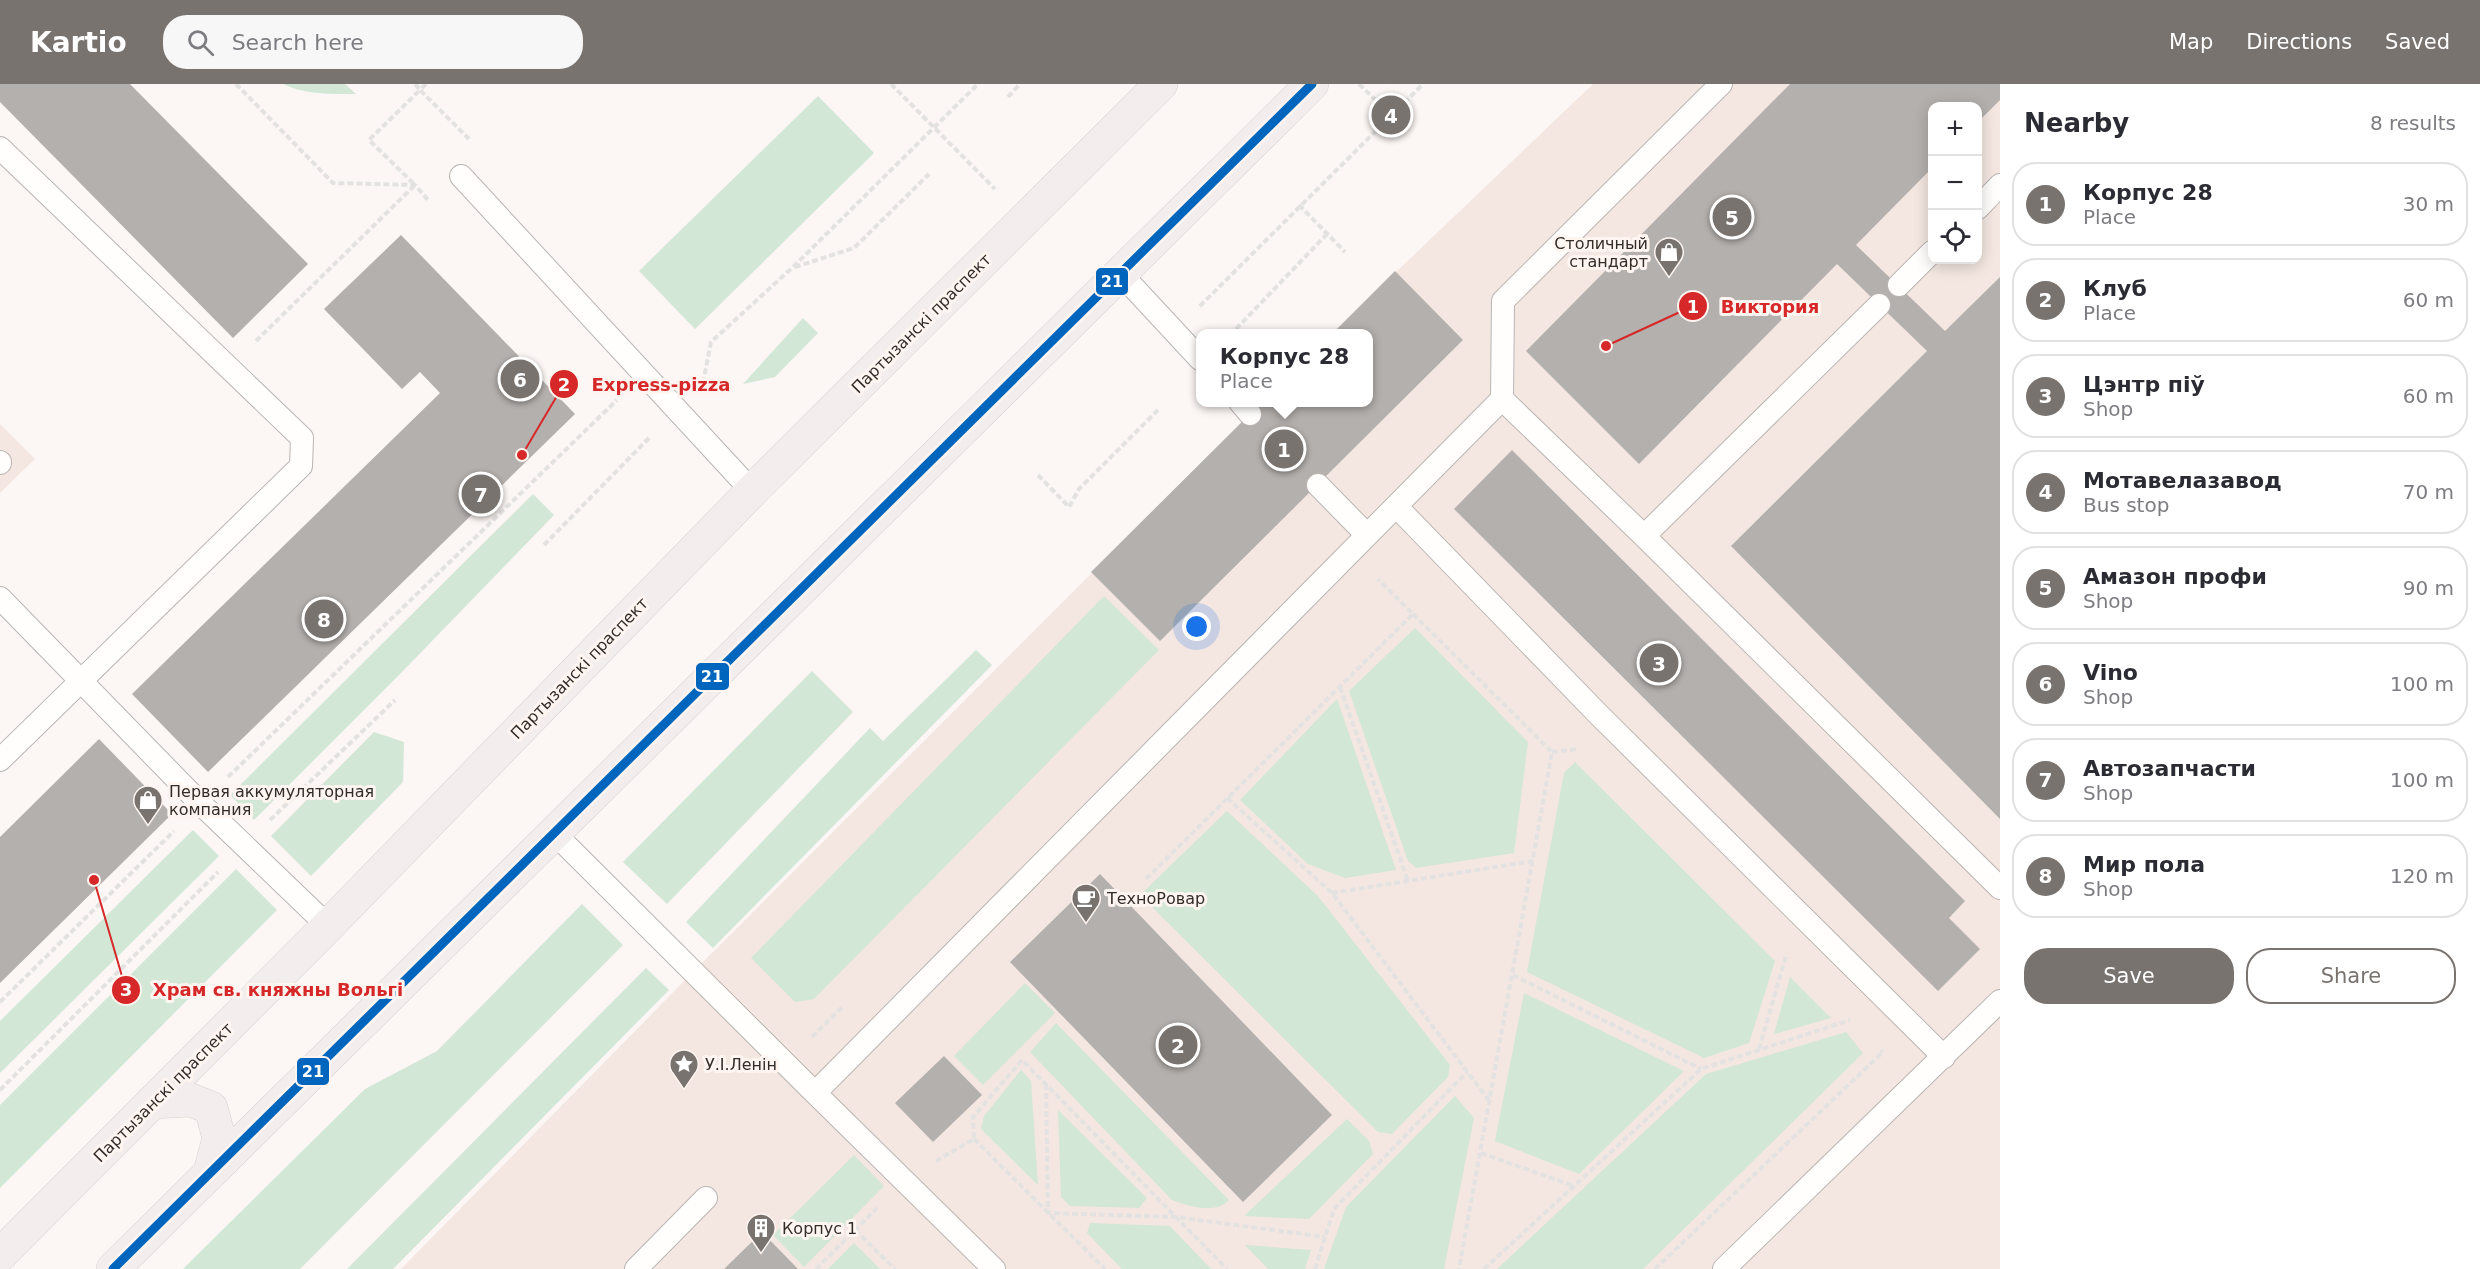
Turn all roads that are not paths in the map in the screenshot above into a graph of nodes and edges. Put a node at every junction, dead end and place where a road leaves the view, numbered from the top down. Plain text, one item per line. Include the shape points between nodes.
1 (1161, 84) edge
2 (1312, 84) edge
3 (1721, 84) edge
4 (0, 148) edge
5 (461, 176) dead end
6 (2000, 185) edge
7 (1982, 203) edge
8 (1928, 256) edge
9 (1121, 274) junction
10 (1899, 285) dead end
11 (1879, 305) dead end
12 (1196, 355) edge
13 (1502, 399) junction
14 (1318, 485) dead end
15 (752, 491) junction
16 (1396, 506) junction
17 (1367, 535) junction
18 (1644, 536) junction
19 (0, 598) edge
20 (82, 682) junction
21 (0, 760) edge
22 (555, 834) junction
23 (2000, 888) edge
24 (328, 926) junction
25 (2000, 1001) edge
26 (1944, 1057) junction
27 (816, 1093) junction
28 (152, 1102) junction
29 (210, 1172) junction
30 (706, 1198) dead end
31 (0, 1255) edge
32 (113, 1269) edge
33 (636, 1269) edge
34 (994, 1269) edge
35 (1724, 1269) edge

1 - 15 main road, Партызанскі праспект
2 - 9 main road
3 - 13 lane via 1503,301
4 - 20 lane via 303,438 301,465
5 - 15 lane
6 - 7 lane
8 - 10 lane
9 - 12 lane
9 - 22 main road
11 - 18 lane
13 - 16 lane
13 - 18 lane
14 - 17 lane
15 - 24 main road, Партызанскі праспект
16 - 17 lane
16 - 26 lane via 1598,714
17 - 27 lane
18 - 23 lane
19 - 20 lane
20 - 21 lane
20 - 24 lane
22 - 27 lane
22 - 29 main road
24 - 28 main road, Партызанскі праспект
25 - 26 lane
26 - 35 lane
27 - 34 lane
28 - 29 main road via 191,1100 211,1108 219,1138
28 - 31 main road, Партызанскі праспект
29 - 32 main road
30 - 33 lane

